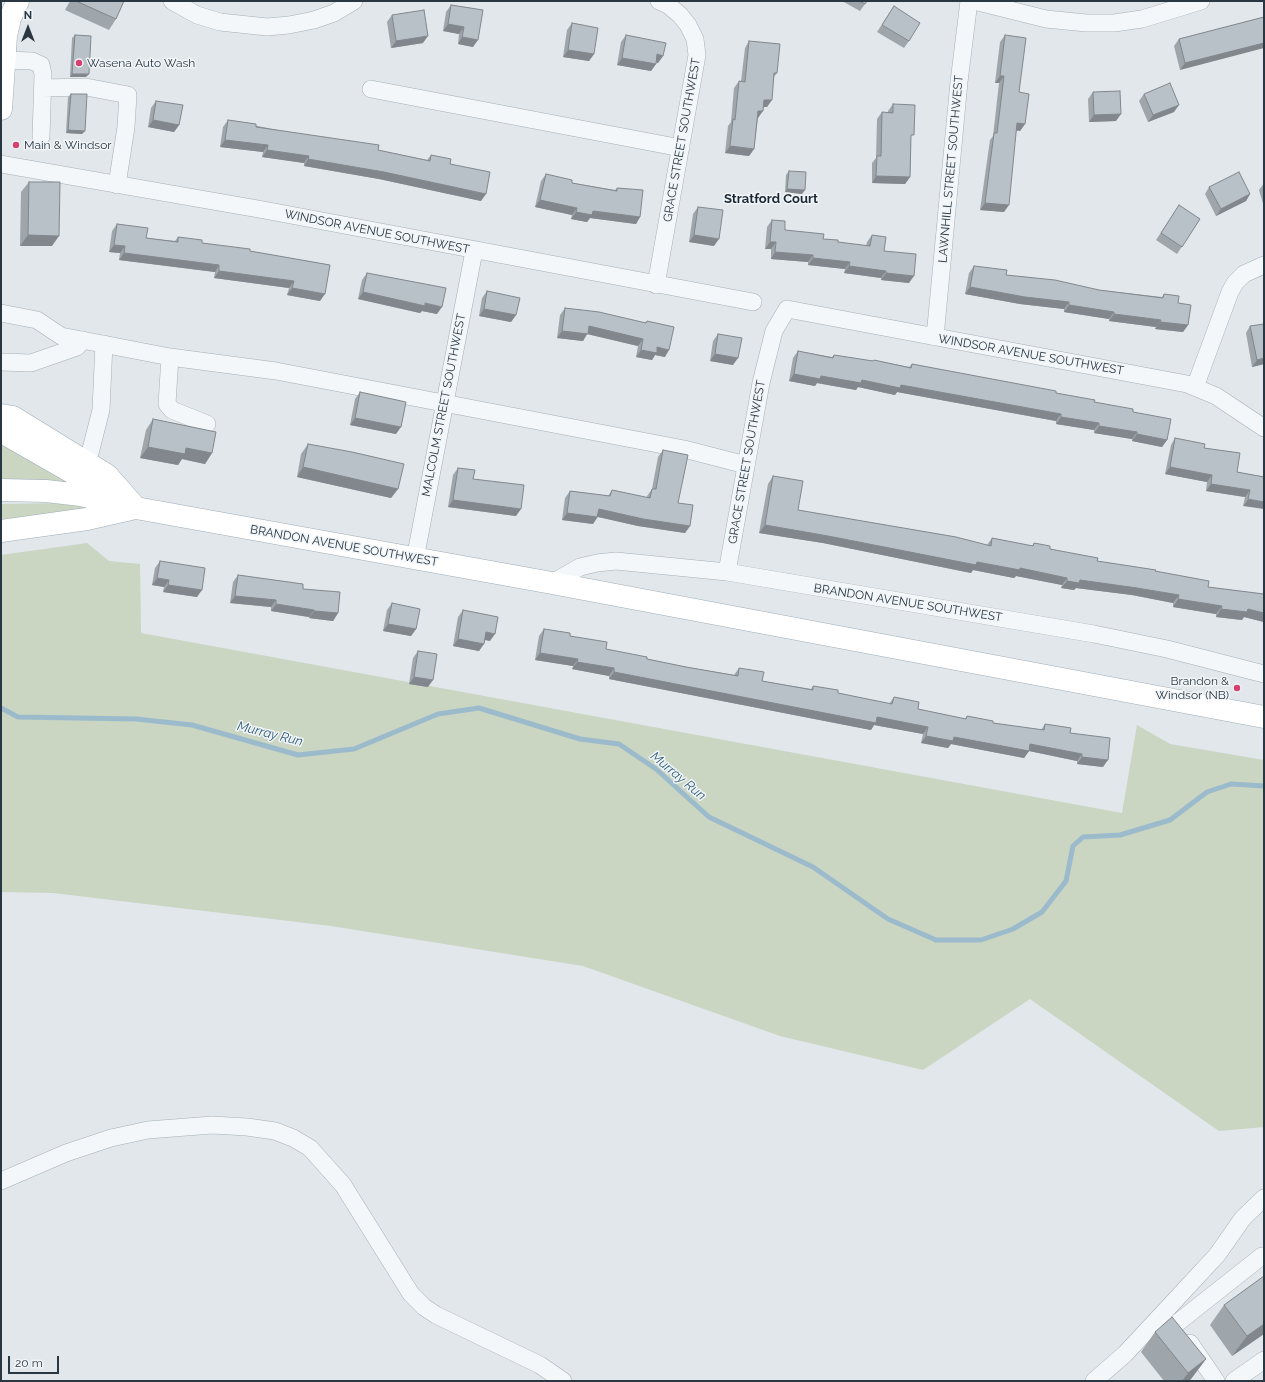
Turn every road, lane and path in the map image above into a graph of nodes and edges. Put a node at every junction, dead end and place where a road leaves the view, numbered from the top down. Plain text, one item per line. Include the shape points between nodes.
1 (18, 1) edge
2 (172, 1) edge
3 (354, 1) edge
4 (968, 1) edge
5 (974, 1) edge
6 (1201, 1) edge
7 (665, 2) edge
8 (4, 60) junction
9 (43, 88) junction
10 (371, 89) dead end
11 (1, 109) edge
12 (41, 137) dead end
13 (681, 148) junction
14 (1, 164) edge
15 (117, 185) junction
16 (474, 251) junction
17 (1264, 265) edge
18 (656, 285) junction
19 (753, 302) dead end
20 (787, 309) joint
21 (1, 313) edge
22 (935, 337) junction
23 (83, 340) junction
24 (104, 344) junction
25 (170, 357) junction
26 (1, 362) edge
27 (1195, 387) junction
28 (444, 403) junction
29 (1, 415) edge
30 (208, 424) dead end
31 (1264, 428) edge
32 (1, 429) edge
33 (85, 461) junction
34 (746, 465) junction
35 (1, 490) edge
36 (136, 508) junction
37 (1, 531) edge
38 (415, 559) junction
39 (727, 572) junction
40 (552, 583) junction
41 (1264, 674) edge
42 (1264, 717) edge
43 (1, 1181) edge
44 (1264, 1198) edge
45 (1262, 1256) dead end
46 (1166, 1310) junction
47 (1176, 1324) junction
48 (1264, 1360) edge
49 (563, 1381) edge
50 (1094, 1381) edge
51 (1216, 1381) edge
52 (1234, 1381) edge

1 - 8 main road via 10,18
2 - 3 street via 197,15 220,22 267,27 289,26 314,20 334,13
4 - 22 street, LAWNHILL STREET SOUTHWEST
5 - 6 street via 1046,19 1114,23 1142,19
7 - 13 street, GRACE STREET SOUTHWEST via 688,25 695,39 697,55
8 - 9 street via 32,61 41,65
8 - 11 main road
9 - 12 street
9 - 15 street via 86,87 128,95 126,128
10 - 13 street
13 - 18 street, GRACE STREET SOUTHWEST
14 - 15 street, WINDSOR AVENUE SOUTHWEST
15 - 16 street, WINDSOR AVENUE SOUTHWEST via 264,210
16 - 18 street, WINDSOR AVENUE SOUTHWEST
16 - 28 street, MALCOLM STREET SOUTHWEST
17 - 27 street via 1244,274 1235,283
18 - 19 street, WINDSOR AVENUE SOUTHWEST
20 - 22 street, WINDSOR AVENUE SOUTHWEST
20 - 34 street, GRACE STREET SOUTHWEST via 774,331 761,383
21 - 23 street via 37,320 61,336
22 - 27 street, WINDSOR AVENUE SOUTHWEST
23 - 24 street
23 - 26 street via 78,347 31,363
24 - 25 street
24 - 33 street via 101,410 90,453
25 - 28 street via 276,371
25 - 30 street via 167,404 172,410
27 - 31 street, WINDSOR AVENUE SOUTHWEST via 1216,396
28 - 34 street via 684,449
28 - 38 street, MALCOLM STREET SOUTHWEST
29 - 33 main road via 13,417
32 - 36 main road via 84,481
33 - 36 main road via 107,475
34 - 39 street, GRACE STREET SOUTHWEST
35 - 36 main road, BRANDON AVENUE SOUTHWEST via 81,495
36 - 37 main road, BRANDON AVENUE SOUTHWEST
36 - 38 main road, BRANDON AVENUE SOUTHWEST
38 - 40 main road, BRANDON AVENUE SOUTHWEST
39 - 40 street, BRANDON AVENUE SOUTHWEST via 616,561 580,567
39 - 41 street, BRANDON AVENUE SOUTHWEST via 1094,634 1167,649
40 - 42 main road, BRANDON AVENUE SOUTHWEST
43 - 49 street via 66,1153 111,1138 148,1130 212,1125 275,1131 310,1148 343,1185 411,1294 424,1307 540,1365
44 - 46 street via 1244,1218 1217,1255
45 - 47 street
46 - 47 street
46 - 50 street via 1125,1354
47 - 51 street
48 - 52 street

